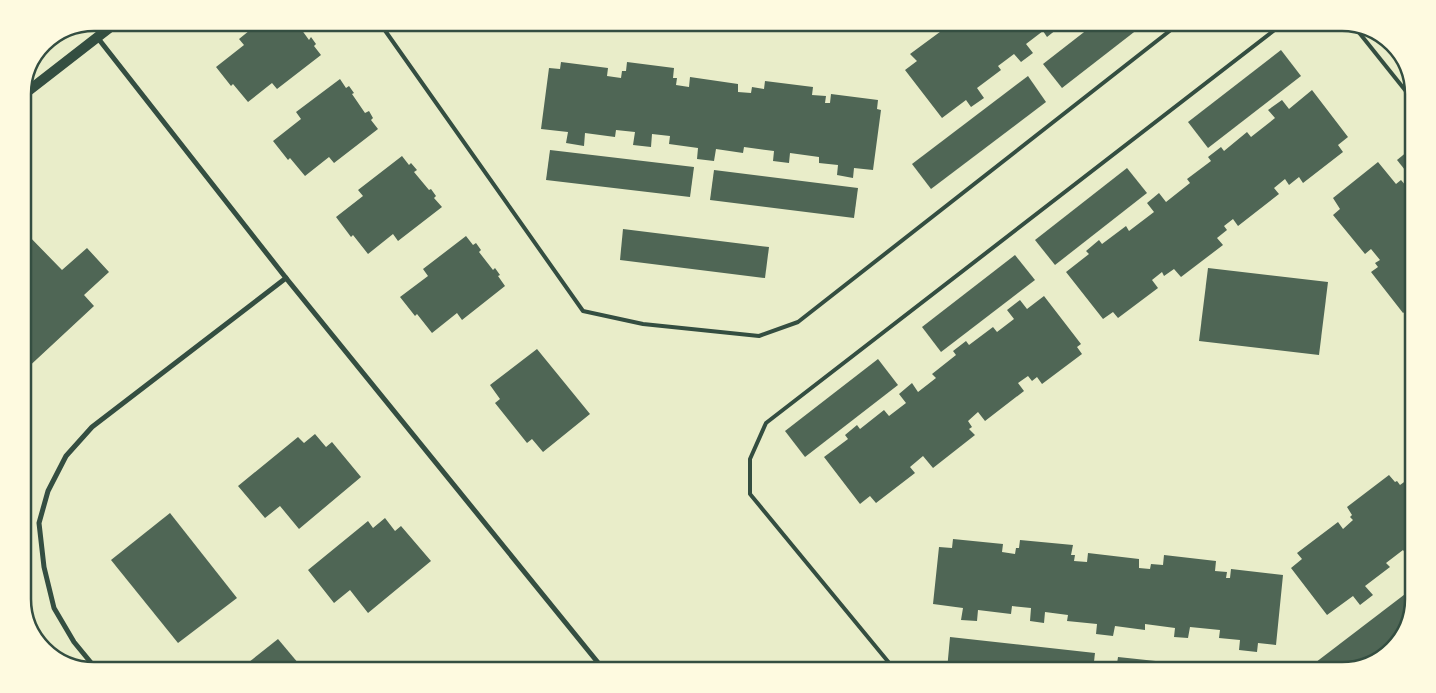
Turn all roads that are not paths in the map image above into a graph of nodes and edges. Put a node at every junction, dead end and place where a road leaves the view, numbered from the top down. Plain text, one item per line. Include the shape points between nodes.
1 (106, 31) edge
2 (385, 31) edge
3 (1170, 31) edge
4 (1273, 31) edge
5 (1360, 34) edge
6 (97, 38) junction
7 (31, 89) edge
8 (1405, 90) edge
9 (286, 278) junction
10 (90, 662) edge
11 (598, 662) edge
12 (888, 662) edge

1 - 6 main road
2 - 3 lane via 583,311 642,324 759,336 798,322
4 - 12 lane via 766,422 750,460 750,494
5 - 8 lane
6 - 7 main road
6 - 9 street
9 - 10 street via 92,427 66,456 48,491 39,523 44,568 54,608
9 - 11 street

